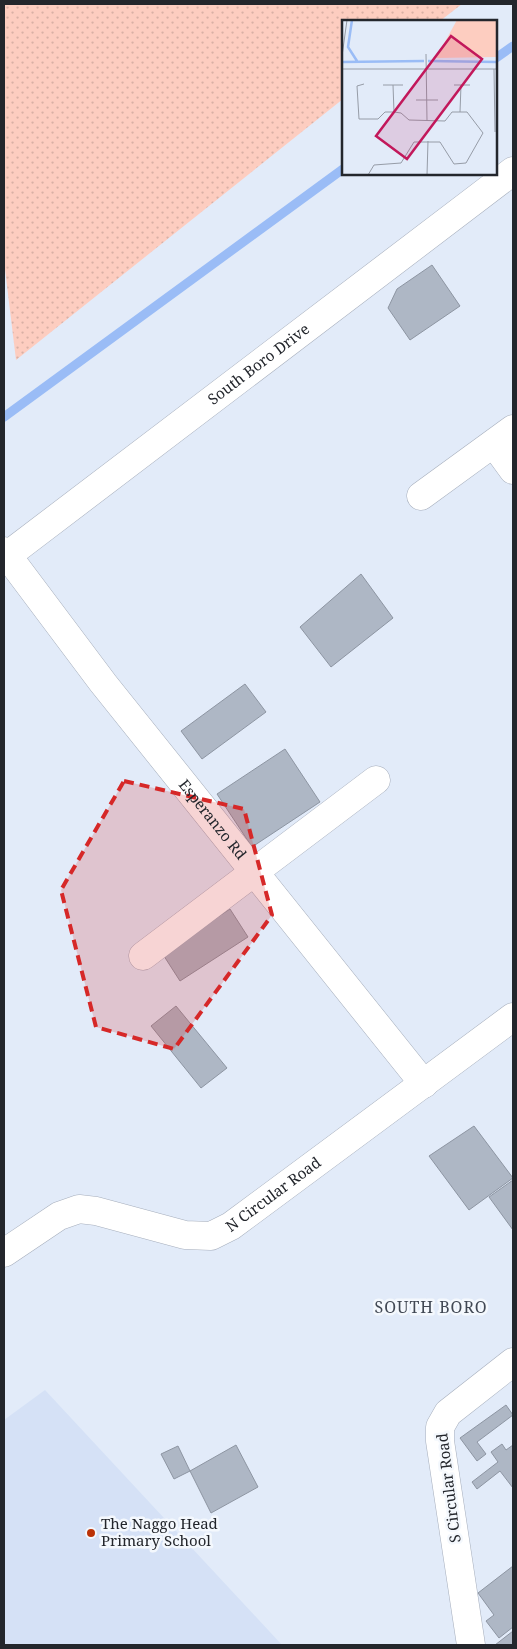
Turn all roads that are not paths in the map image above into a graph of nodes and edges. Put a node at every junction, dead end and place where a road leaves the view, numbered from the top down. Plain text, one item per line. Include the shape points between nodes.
1 (513, 171) edge
2 (503, 436) edge
3 (513, 470) edge
4 (421, 496) dead end
5 (5, 555) edge
6 (376, 780) dead end
7 (255, 872) junction
8 (143, 956) dead end
9 (513, 1017) edge
10 (424, 1084) junction
11 (4, 1254) edge
12 (513, 1362) edge
13 (471, 1645) edge

1 - 5 street, South Boro Drive
2 - 3 street
2 - 4 street
5 - 7 street, Esperanzo Rd
6 - 7 street
7 - 8 street
7 - 10 street, Esperanzo Rd
9 - 10 street, N Circular Road
10 - 11 street, N Circular Road via 231,1226 211,1236 185,1235 78,1209 59,1216
12 - 13 street, S Circular Road via 448,1413 440,1427

